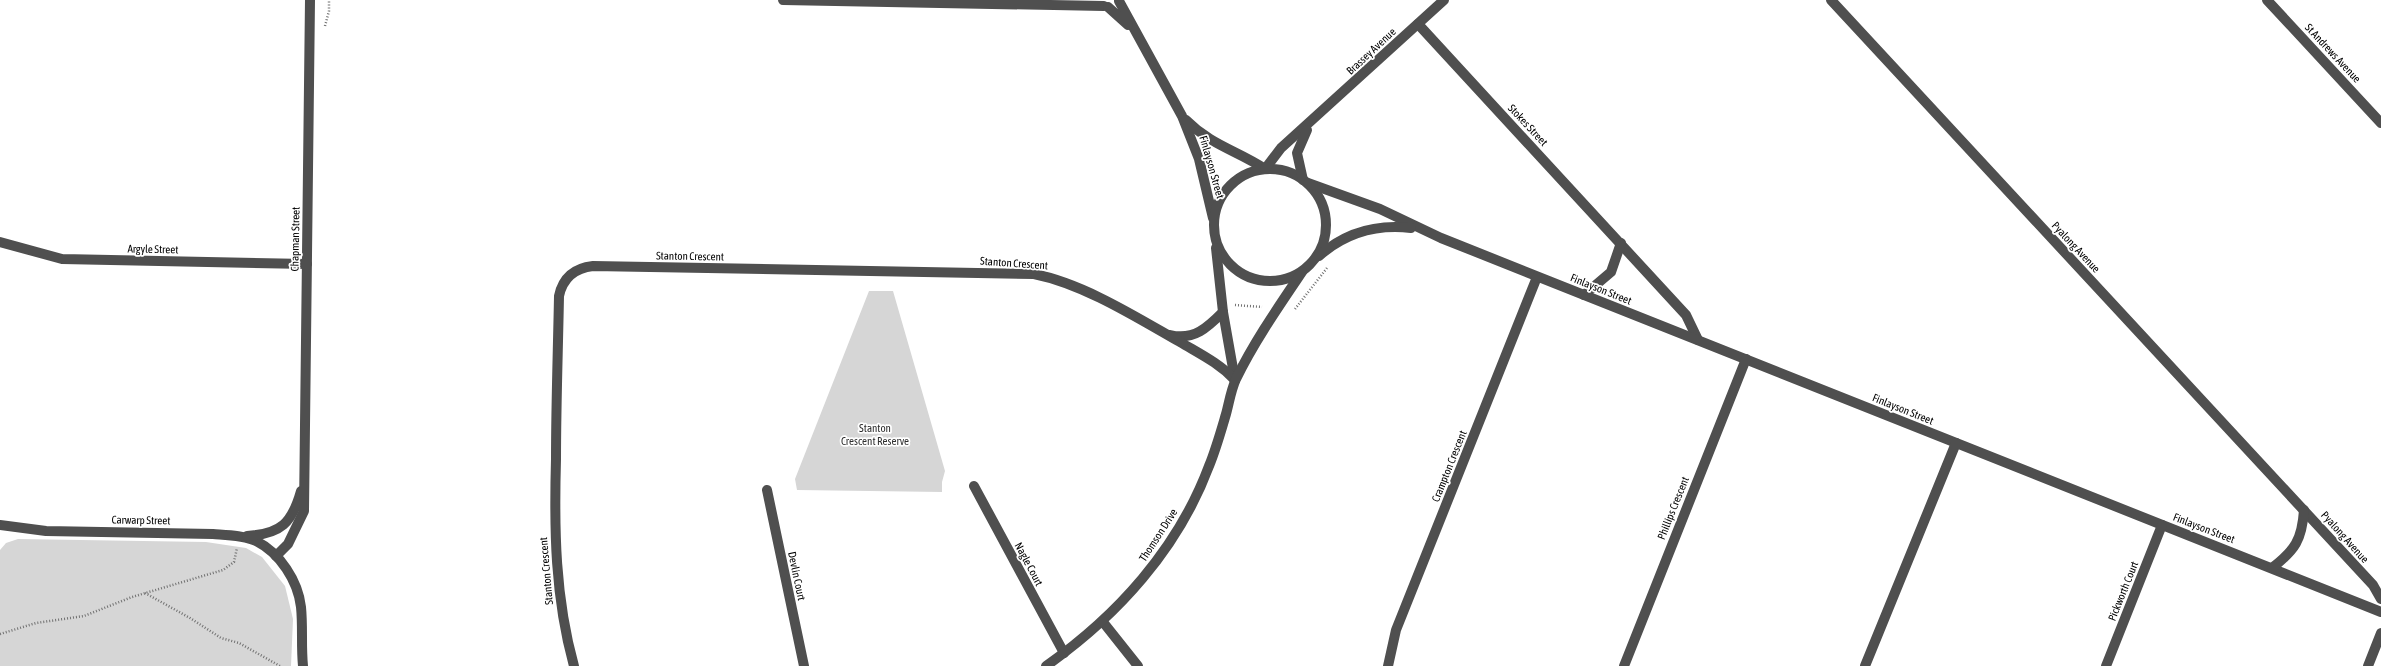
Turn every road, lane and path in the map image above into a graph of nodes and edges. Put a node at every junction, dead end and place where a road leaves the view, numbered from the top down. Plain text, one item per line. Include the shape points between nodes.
1 (310, 0) edge
2 (783, 0) edge
3 (1072, 0) edge
4 (1119, 0) edge
5 (1444, 0) edge
6 (1831, 0) edge
7 (2267, 0) edge
8 (1062, 4) junction
9 (1102, 4) edge
10 (1418, 24) junction
11 (1132, 29) junction
12 (1182, 116) junction
13 (1314, 120) junction
14 (2381, 123) edge
15 (1265, 169) junction
16 (1305, 181) junction
17 (1415, 228) junction
18 (1215, 231) junction
19 (0, 242) edge
20 (1621, 243) junction
21 (307, 264) junction
22 (1329, 266) dead end
23 (1306, 269) junction
24 (1537, 277) junction
25 (1584, 295) junction
26 (1223, 308) junction
27 (1277, 309) junction
28 (1165, 333) junction
29 (1698, 340) junction
30 (1746, 359) junction
31 (1235, 380) junction
32 (1956, 443) junction
33 (304, 477) junction
34 (974, 486) dead end
35 (767, 490) dead end
36 (2304, 510) junction
37 (0, 525) edge
38 (2162, 525) junction
39 (240, 536) junction
40 (276, 556) junction
41 (2272, 568) junction
42 (144, 593) junction
43 (2381, 599) edge
44 (2381, 612) edge
45 (1103, 622) junction
46 (2381, 633) edge
47 (0, 634) edge
48 (566, 637) junction
49 (302, 652) junction
50 (1064, 653) junction
51 (280, 666) edge
52 (300, 666) edge
53 (303, 666) edge
54 (566, 666) edge
55 (574, 666) edge
56 (804, 666) edge
57 (1046, 666) edge
58 (1138, 666) edge
59 (1388, 666) edge
60 (1624, 666) edge
61 (1865, 666) edge
62 (2106, 666) edge
63 (2368, 666) edge

1 - 21 street, Chapman Street
2 - 8 street
3 - 8 street
4 - 9 street
4 - 11 street, Finlayson Street
5 - 10 street, Brassey Avenue
6 - 36 street, Pyalong Avenue
7 - 14 street, St Andrews Avenue
8 - 9 street
9 - 11 street, Finlayson Street
10 - 13 street, Brassey Avenue
10 - 20 street, Stokes Street
11 - 12 street, Finlayson Street
12 - 15 street, Finlayson Street via 1208,140
12 - 18 street, Finlayson Street via 1199,159
13 - 15 street, Brassey Avenue via 1276,154
13 - 16 street, Brassey Avenue via 1304,134 1298,150
15 - 16 street via 1286,171
15 - 18 street via 1247,174 1228,188 1218,206
16 - 17 street, Finlayson Street via 1380,209
16 - 23 street via 1320,199 1326,229 1321,249
17 - 23 street, Finlayson Street via 1383,227 1350,235 1332,245
17 - 24 street, Finlayson Street
18 - 23 street via 1221,252 1231,266 1253,279 1279,281
18 - 26 street, Thomson Drive
19 - 21 street, Argyle Street via 62,259
20 - 25 street via 1611,272
20 - 29 street, Stokes Street via 1686,314
21 - 33 street, Chapman Street
22 - 27 path via 1294,310
23 - 27 street, Thomson Drive
24 - 25 street, Finlayson Street
24 - 59 street, Crampton Crescent via 1396,630
25 - 29 street, Finlayson Street
26 - 27 path
26 - 28 street, Stanton Crescent via 1203,331 1195,335 1178,336
26 - 31 street, Thomson Drive
27 - 31 street, Thomson Drive
28 - 31 street, Stanton Crescent via 1212,360
28 - 48 street, Stanton Crescent via 1074,286 1034,274 593,266 578,270 566,278 559,296 555,556
29 - 30 street, Finlayson Street
30 - 32 street, Finlayson Street
30 - 60 street, Phillips Crescent
31 - 45 street, Thomson Drive via 1209,467 1190,508 1154,565
32 - 38 street, Finlayson Street
32 - 61 street
33 - 39 street, Chapman Street via 296,511 287,524 274,531
33 - 40 street, Chapman Street via 304,510 288,544
34 - 50 street, Nagle Court
35 - 56 street, Devlin Court
36 - 41 street, Pyalong Avenue via 2300,539 2284,559
36 - 43 street, Pyalong Avenue via 2373,585
37 - 39 street, Carwarp Street via 46,531
38 - 41 street, Finlayson Street
38 - 62 street, Pickworth Court
39 - 40 street, Carwarp Street via 256,541
39 - 42 path via 234,562 223,570
40 - 49 street via 298,592
41 - 44 street, Finlayson Street
42 - 47 path via 84,616 36,623
42 - 51 path via 221,638 239,643
45 - 50 street, Thomson Drive
45 - 58 street
46 - 63 street
48 - 54 street, Stanton Crescent
48 - 55 street, Stanton Crescent
49 - 52 street
49 - 53 street
50 - 57 street, Thomson Drive

